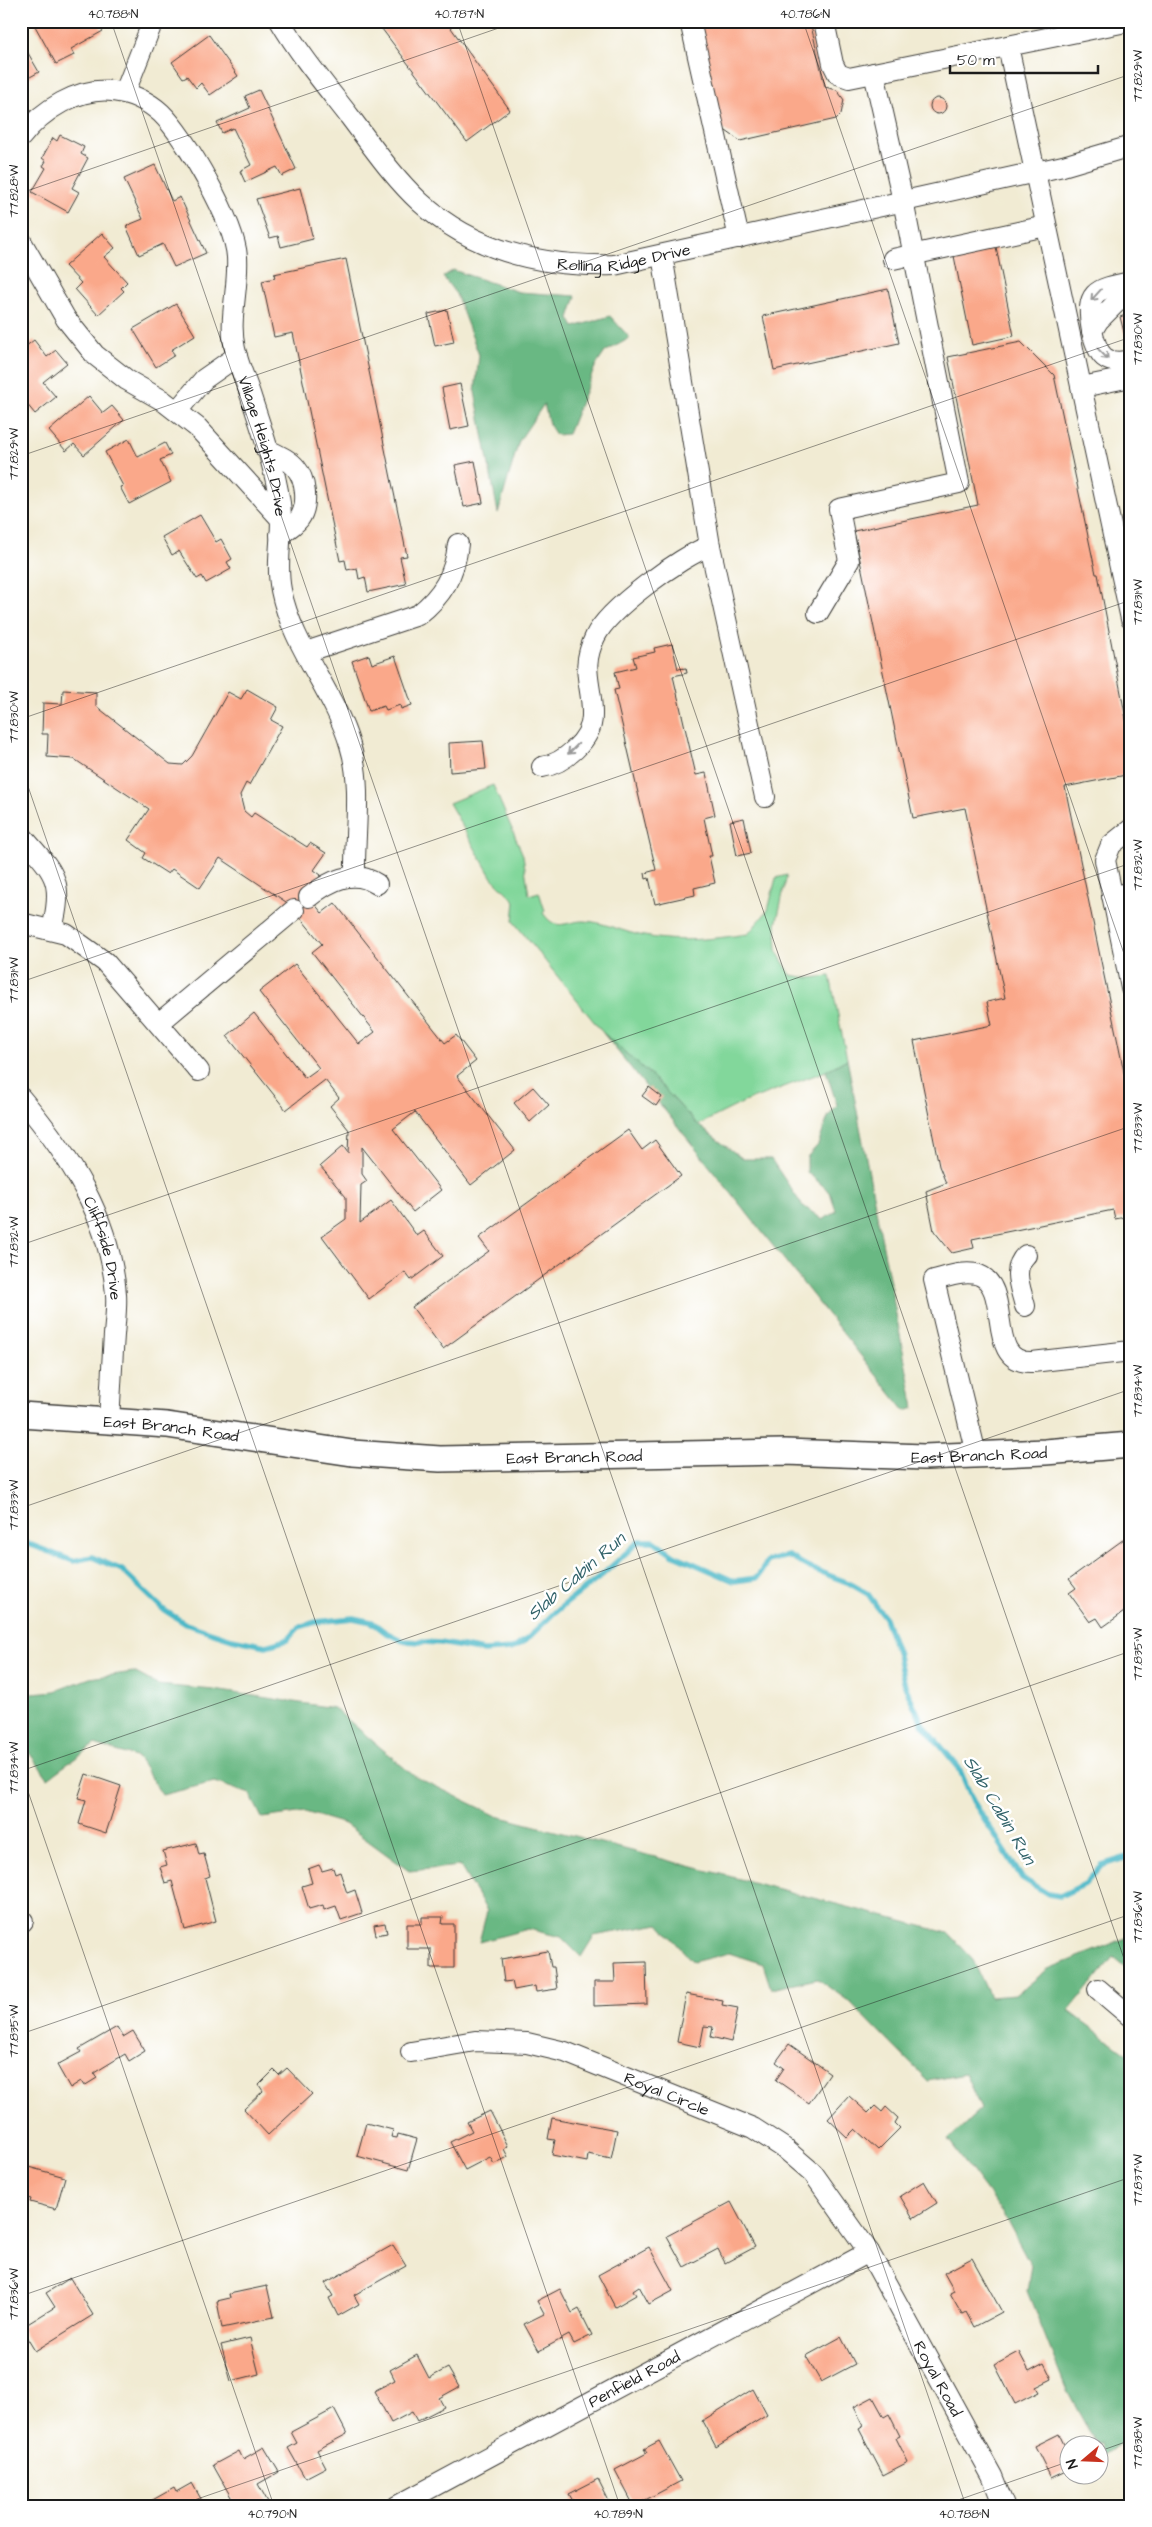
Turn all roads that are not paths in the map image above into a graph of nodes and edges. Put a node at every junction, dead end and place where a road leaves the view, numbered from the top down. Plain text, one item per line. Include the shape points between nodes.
1 (144, 21) edge
2 (153, 21) edge
3 (280, 21) edge
4 (690, 21) edge
5 (824, 21) edge
6 (1131, 21) edge
7 (145, 46) junction
8 (1008, 46) junction
9 (874, 73) junction
10 (125, 92) junction
11 (21, 137) edge
12 (1131, 146) edge
13 (1131, 160) edge
14 (1063, 166) junction
15 (1034, 172) junction
16 (903, 201) junction
17 (1046, 226) junction
18 (739, 238) junction
19 (21, 241) edge
20 (914, 254) junction
21 (662, 255) junction
22 (893, 258) dead end
23 (1131, 282) edge
24 (1131, 288) edge
25 (1092, 331) junction
26 (237, 356) junction
27 (1131, 360) edge
28 (1131, 377) edge
29 (1082, 387) junction
30 (177, 411) junction
31 (266, 449) junction
32 (281, 527) junction
33 (458, 544) dead end
34 (710, 546) junction
35 (818, 613) dead end
36 (1131, 619) edge
37 (306, 652) junction
38 (542, 767) dead end
39 (765, 796) dead end
40 (1131, 829) edge
41 (21, 835) edge
42 (356, 876) junction
43 (377, 884) dead end
44 (1121, 894) edge
45 (21, 922) edge
46 (52, 929) junction
47 (1131, 988) edge
48 (159, 1023) junction
49 (199, 1071) dead end
50 (21, 1098) edge
51 (1026, 1255) dead end
52 (1026, 1306) dead end
53 (1131, 1351) edge
54 (21, 1415) edge
55 (110, 1419) junction
56 (1131, 1445) edge
57 (976, 1454) junction
58 (1098, 1990) dead end
59 (1131, 2016) edge
60 (411, 2052) dead end
61 (870, 2252) junction
62 (397, 2506) edge
63 (1004, 2506) edge

1 - 7 street
2 - 7 street
3 - 21 street, Rolling Ridge Drive via 383,161 419,202 467,236 528,259 576,266 614,265
4 - 18 street
5 - 9 street via 832,64 838,74 849,78
6 - 8 street
7 - 10 street
8 - 9 street
8 - 15 street
9 - 16 street
10 - 11 street, Village Heights Drive via 90,91 76,96 47,111
10 - 26 street, Village Heights Drive via 159,111 174,127 230,228 237,258 233,330
12 - 14 street, Rolling Ridge Drive
13 - 14 street, Rolling Ridge Drive
14 - 15 street, Rolling Ridge Drive
15 - 16 street, Rolling Ridge Drive
15 - 17 street
16 - 18 street, Rolling Ridge Drive
16 - 20 street
17 - 20 street
17 - 29 street
18 - 21 street, Rolling Ridge Drive
19 - 30 street, Village Heights Drive via 66,319 95,355 127,380
20 - 22 street
20 - 35 street via 958,483 840,509 849,561
21 - 34 street
23 -> 25 street via 1102,288 1095,293 1089,306
24 - 25 street
25 -> 27 street via 1097,348 1104,357 1114,362
26 - 30 street via 204,379
26 - 31 street, Village Heights Drive
28 - 29 street
29 - 36 street
30 - 32 street, Village Heights Drive via 198,428
31 - 32 street, Village Heights Drive via 280,503
31 - 32 street via 297,468 306,497 300,518
32 - 37 street via 278,558 281,590 290,620
33 - 37 street via 454,569 446,587 418,615
34 -> 38 street via 681,559 629,599 601,626 591,647 586,669 592,717 588,731 578,746 558,762
34 - 39 street
37 - 42 street via 339,716 354,759
40 - 44 street via 1111,845 1106,855 1105,865
41 - 46 street via 54,872 59,902
42 - 43 street
42 - 48 street via 326,884
44 - 47 street
45 - 46 street
46 - 48 street via 79,941 105,962
48 - 49 street
50 - 55 street, Cliffside Drive via 64,1152 86,1188 102,1227 113,1267 116,1296
51 - 52 street via 1021,1259 1018,1270
53 - 57 street via 1032,1362 1016,1360 1006,1348 993,1292 985,1280 973,1274 934,1280
54 - 55 main road, East Branch Road
55 - 57 main road, East Branch Road via 352,1453 440,1459 785,1452 924,1457
56 - 57 main road, East Branch Road
58 - 59 street
60 - 61 street, Royal Circle via 475,2040 527,2043 565,2052 752,2128 784,2148 812,2173
61 - 62 street, Penfield Road
61 - 63 street, Royal Road via 992,2476

